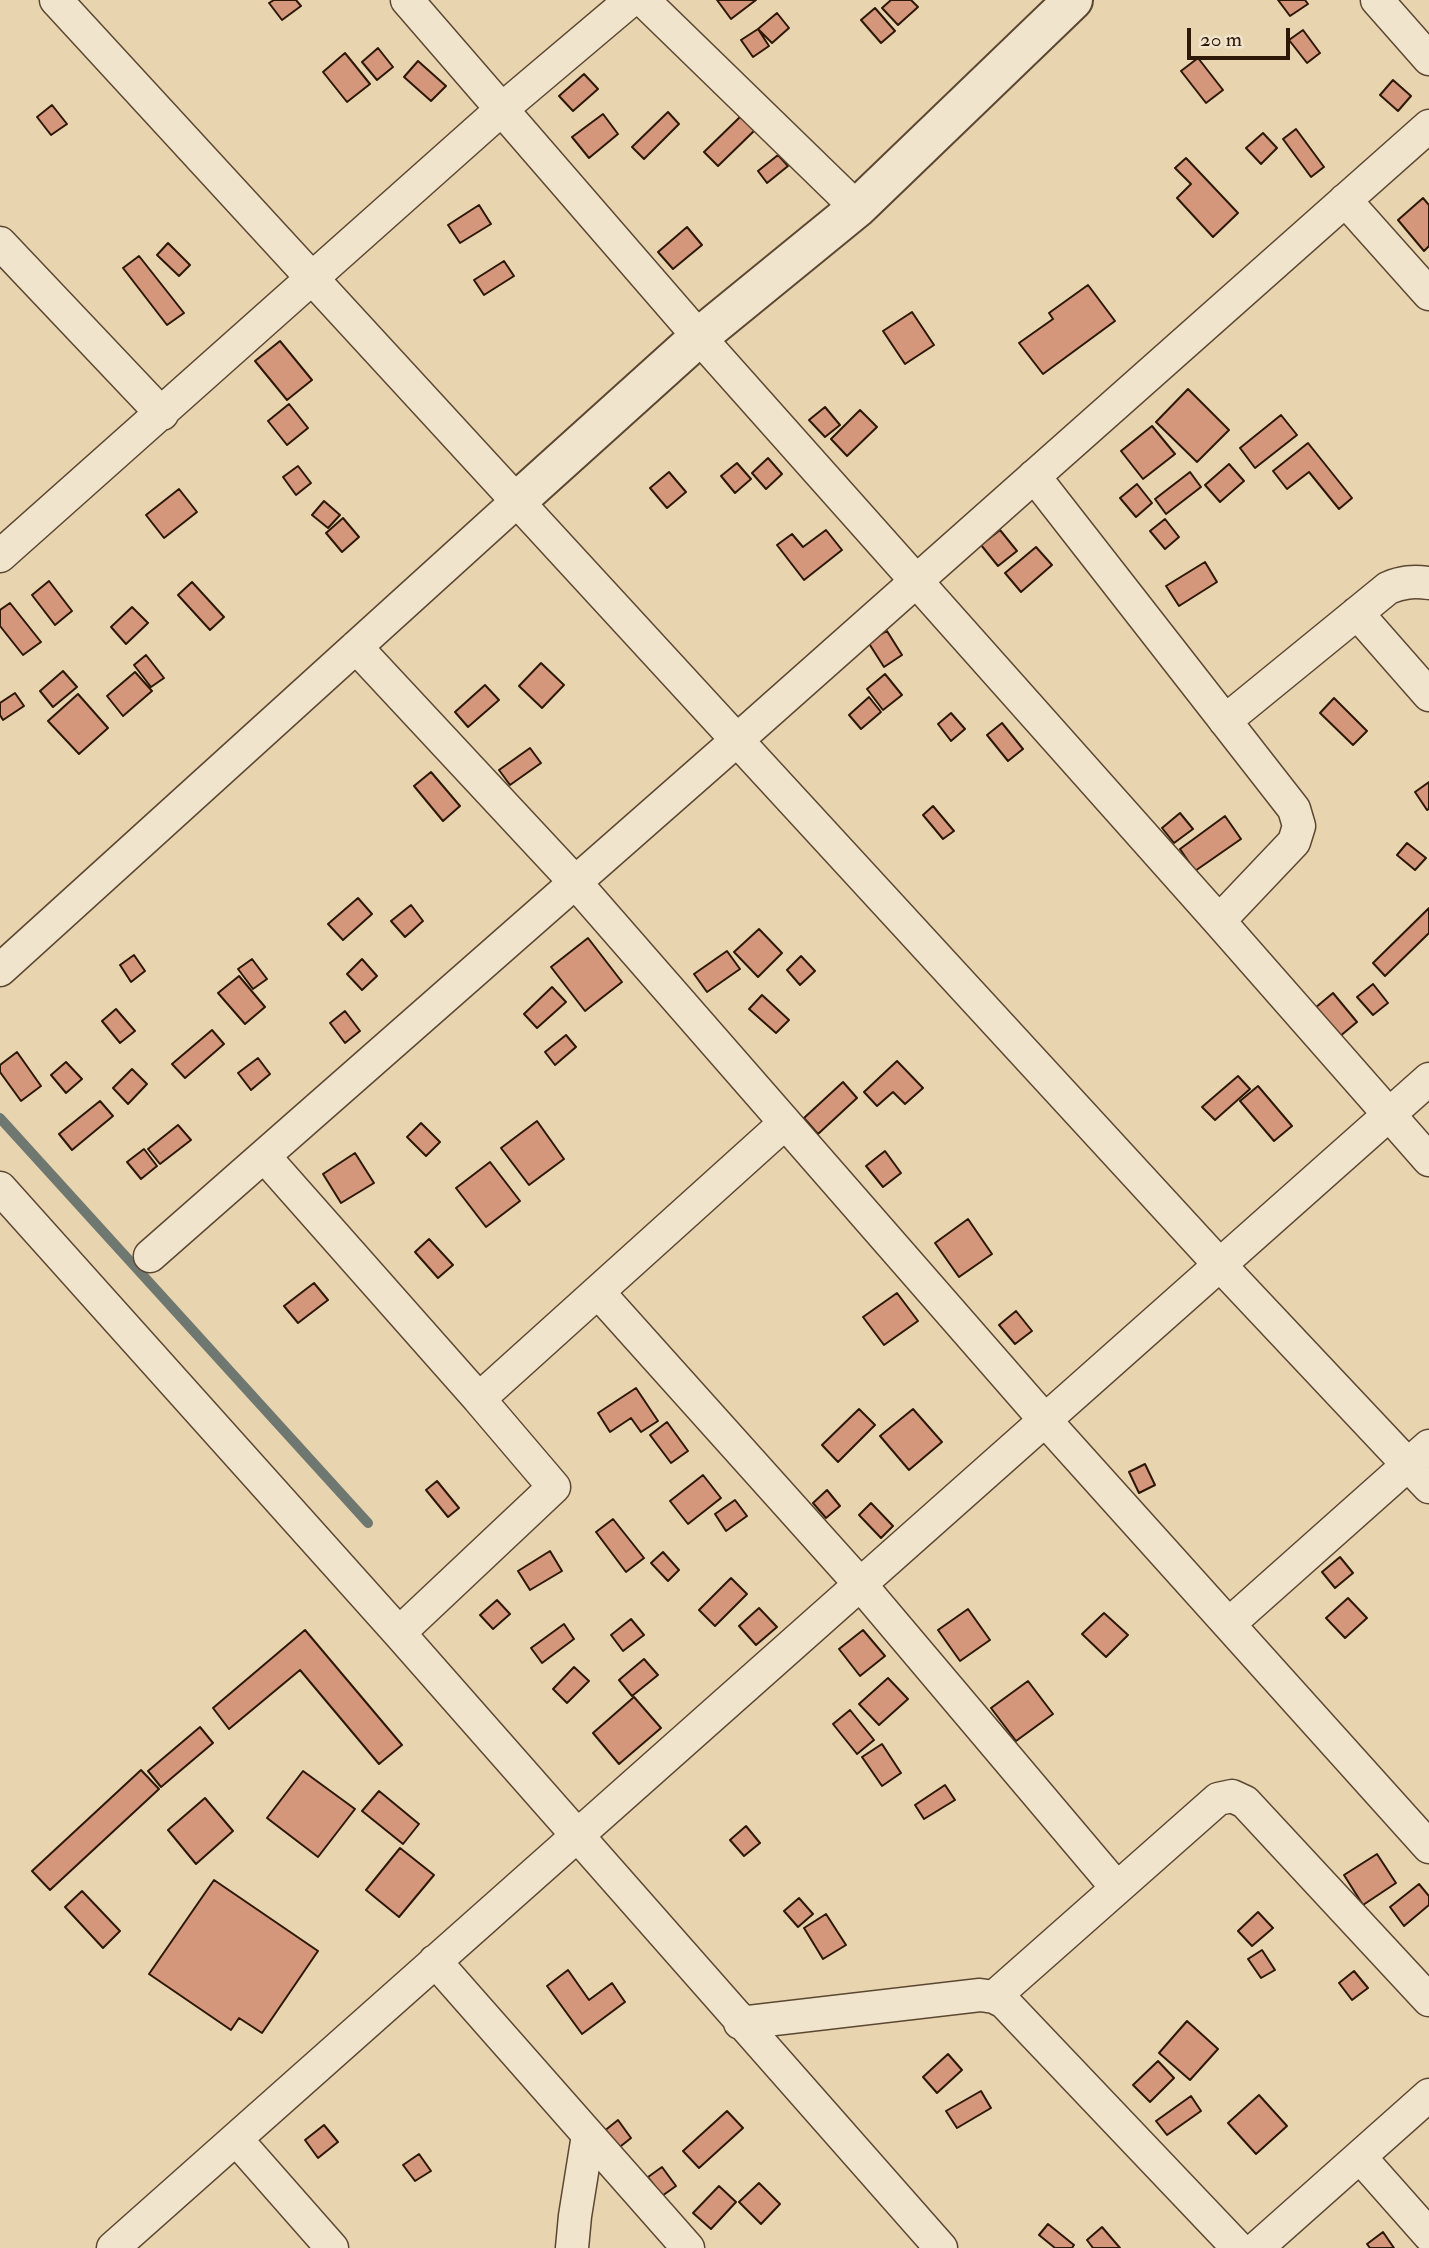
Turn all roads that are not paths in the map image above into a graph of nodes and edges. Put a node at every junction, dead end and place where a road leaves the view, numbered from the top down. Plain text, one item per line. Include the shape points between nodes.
1 (56, 0) edge
2 (407, 0) edge
3 (631, 0) edge
4 (643, 0) edge
5 (1073, 0) edge
6 (1377, 0) edge
7 (1429, 59) edge
8 (502, 110) junction
9 (1429, 126) edge
10 (1345, 200) junction
11 (857, 208) junction
12 (0, 243) edge
13 (313, 278) junction
14 (1429, 294) edge
15 (699, 337) junction
16 (162, 414) junction
17 (1034, 476) junction
18 (516, 502) junction
19 (0, 556) edge
20 (915, 579) junction
21 (1429, 583) edge
22 (1357, 613) junction
23 (356, 647) junction
24 (1429, 695) edge
25 (1225, 720) junction
26 (736, 741) junction
27 (575, 882) junction
28 (1219, 921) junction
29 (0, 970) edge
30 (1429, 1079) edge
31 (1388, 1114) junction
32 (785, 1123) junction
33 (264, 1156) junction
34 (1429, 1160) edge
35 (0, 1188) edge
36 (150, 1256) dead end
37 (1219, 1264) junction
38 (598, 1292) junction
39 (479, 1399) junction
40 (1044, 1419) junction
41 (1419, 1455) edge
42 (1429, 1487) edge
43 (860, 1584) junction
44 (1229, 1624) junction
45 (399, 1633) junction
46 (576, 1836) junction
47 (1429, 1847) edge
48 (1117, 1888) junction
49 (435, 1961) junction
50 (994, 1997) junction
51 (1429, 2000) edge
52 (740, 2023) junction
53 (1429, 2095) edge
54 (588, 2135) junction
55 (236, 2139) junction
56 (1360, 2157) junction
57 (1429, 2235) edge
58 (113, 2248) edge
59 (332, 2248) edge
60 (572, 2248) edge
61 (688, 2248) edge
62 (941, 2248) edge
63 (1238, 2248) edge
64 (1257, 2248) edge

1 - 13 street
2 - 8 street
3 - 8 street
4 - 11 street
5 - 11 street
6 - 7 street
8 - 13 street
8 - 15 street
9 - 10 street
10 - 14 street
10 - 17 street
11 - 15 street
12 - 16 street
13 - 16 street
13 - 18 street
15 - 18 street
15 - 20 street
16 - 19 street
17 - 20 street
17 - 25 street
18 - 23 street
18 - 26 street
20 - 26 street
20 - 28 street
21 - 22 street via 1400,583
22 - 24 street
22 - 25 street
23 - 27 street
23 - 29 street
25 - 28 street via 1294,809 1299,826 1294,842
26 - 27 street
26 - 37 street
27 - 32 street
27 - 33 street
28 - 31 street
30 - 31 street
31 - 34 street
31 - 37 street
32 - 38 street
32 - 40 street
33 - 36 street
33 - 39 street
35 - 45 street
37 - 40 street
37 - 41 street
38 - 39 street
38 - 43 street
39 - 45 street via 554,1487
40 - 43 street
40 - 44 street
41 - 42 street
41 - 44 street
43 - 46 street
43 - 48 street
44 - 47 street
45 - 46 street
46 - 49 street
46 - 52 street
48 - 50 street
48 - 51 street via 1218,1800 1233,1796 1245,1802
49 - 54 street
49 - 55 street
50 - 52 street
50 - 63 street via 1004,2002
52 - 62 street
53 - 56 street
54 - 60 street
54 - 61 street
55 - 58 street
55 - 59 street
56 - 57 street
56 - 64 street

